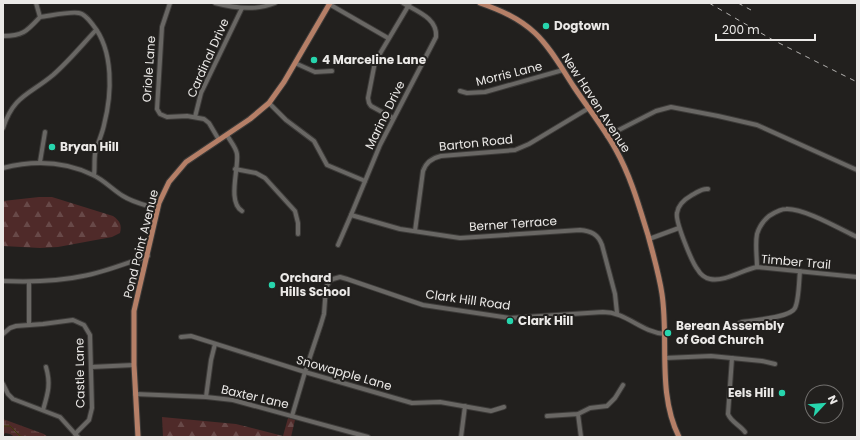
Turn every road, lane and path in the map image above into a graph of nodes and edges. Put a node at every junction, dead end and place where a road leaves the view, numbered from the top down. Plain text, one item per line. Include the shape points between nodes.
1 (36, 3) edge
2 (170, 3) edge
3 (215, 3) edge
4 (275, 3) edge
5 (329, 3) edge
6 (403, 3) edge
7 (480, 3) edge
8 (409, 4) edge
9 (242, 8) junction
10 (40, 17) junction
11 (96, 30) junction
12 (3, 36) edge
13 (388, 38) junction
14 (295, 63) junction
15 (563, 70) junction
16 (332, 71) dead end
17 (460, 92) dead end
18 (269, 103) junction
19 (589, 108) junction
20 (195, 117) junction
21 (392, 118) junction
22 (3, 128) edge
23 (45, 132) dead end
24 (227, 135) junction
25 (607, 136) junction
26 (219, 140) junction
27 (40, 162) junction
28 (3, 168) edge
29 (235, 169) junction
30 (857, 170) edge
31 (94, 176) junction
32 (365, 181) junction
33 (708, 189) dead end
34 (158, 209) junction
35 (242, 211) dead end
36 (352, 215) junction
37 (679, 228) junction
38 (414, 231) junction
39 (298, 234) dead end
40 (857, 237) edge
41 (649, 239) junction
42 (338, 245) dead end
43 (148, 256) junction
44 (757, 268) junction
45 (800, 271) junction
46 (857, 277) edge
47 (3, 281) edge
48 (29, 282) junction
49 (617, 313) junction
50 (29, 325) junction
51 (736, 325) dead end
52 (3, 334) edge
53 (665, 334) junction
54 (181, 338) dead end
55 (215, 344) junction
56 (665, 358) junction
57 (732, 358) junction
58 (775, 364) dead end
59 (134, 365) junction
60 (46, 367) dead end
61 (91, 367) junction
62 (305, 372) junction
63 (3, 384) edge
64 (623, 385) dead end
65 (135, 394) junction
66 (206, 397) junction
67 (465, 406) junction
68 (504, 407) dead end
69 (43, 410) junction
70 (578, 414) junction
71 (292, 416) junction
72 (547, 416) dead end
73 (745, 432) dead end
74 (76, 435) edge
75 (138, 437) edge
76 (368, 437) edge
77 (461, 437) edge
78 (581, 437) edge
79 (679, 437) edge

1 - 10 street
2 - 20 street, Oriole Lane via 162,27 156,107 160,114 167,117
3 - 9 street
4 - 9 street via 259,8
5 - 13 street
5 - 14 main road, Pond Point Avenue
6 - 8 street, Marino Drive
7 - 15 main road, New Haven Avenue via 524,24 542,40
8 - 13 street
8 - 21 street, Marino Drive via 431,20 436,35
9 - 20 street, Cardinal Drive via 201,93
10 - 11 street via 78,12 86,17
10 - 12 street via 22,34
11 - 22 street via 53,74 18,100 7,116
11 - 31 street via 104,48 110,83 109,104 95,154
13 - 21 street via 375,62 368,100 373,108
14 - 16 street via 315,72
14 - 18 main road, Pond Point Avenue
15 - 17 street, Morris Lane via 485,92
15 - 19 main road, New Haven Avenue
18 - 24 main road, Pond Point Avenue
18 - 32 street via 286,120 314,141 327,165
19 - 25 main road, New Haven Avenue
19 - 38 street, Barton Road via 515,150 432,158 423,171
20 - 26 street, Oriole Lane via 204,119
21 - 32 street, Marino Drive
23 - 27 street
24 - 26 main road, Pond Point Avenue
24 - 29 street via 237,153
25 - 30 street via 656,111 670,107 757,125
25 - 41 main road, New Haven Avenue via 627,171
26 - 34 main road, Pond Point Avenue via 186,162 174,175 164,189
27 - 28 street
27 - 31 street
29 - 35 street via 235,198 237,207
29 - 39 street via 256,173 265,178 295,211
31 - 34 street via 134,202
32 - 36 street, Marino Drive
33 - 37 street, Timber Trail via 689,197 680,206 676,218
34 - 43 main road, Pond Point Avenue
36 - 38 street, Berner Terrace
36 - 42 street, Marino Drive
37 - 41 street
37 - 44 street, Timber Trail via 696,268 705,277 722,278
38 - 49 street, Berner Terrace via 460,238 580,230 592,232 602,245
40 - 44 street via 802,212 782,210 767,218 758,230
41 - 53 main road, New Haven Avenue via 662,294
43 - 48 street via 82,276
43 - 59 main road, Pond Point Avenue via 134,312
44 - 45 street, Timber Trail
45 - 46 street, Timber Trail
45 - 51 street via 793,311
47 - 48 street
48 - 50 street
49 - 53 street, Clark Hill Road via 647,330
49 - 62 street, Clark Hill Road via 510,318 423,305 340,277 330,281 326,288 324,314
50 - 52 street, Castle Lane via 12,327
50 - 61 street, Castle Lane via 74,320 84,324 90,335
53 - 56 main road, New Haven Avenue
54 - 55 street, Snowapple Lane via 191,336
55 - 62 street, Snowapple Lane
55 - 66 street
56 - 57 street
56 - 79 main road, New Haven Avenue via 668,408
57 - 58 street
57 - 73 street via 728,414
59 - 61 street
59 - 65 main road, Pond Point Avenue
60 - 69 street via 50,378 49,392
61 - 74 street, Castle Lane via 92,408 90,417
62 - 67 street, Snowapple Lane via 412,403 440,402
62 - 71 street
63 - 69 street, Castle Lane via 13,399
64 - 70 street via 608,405 590,408
65 - 66 street, Baxter Lane
65 - 75 main road, Pond Point Avenue
66 - 71 street, Baxter Lane via 242,401
67 - 68 street, Snowapple Lane via 490,410
67 - 77 street
69 - 74 street, Castle Lane via 60,417
70 - 72 street
70 - 78 street
71 - 76 street, Baxter Lane

